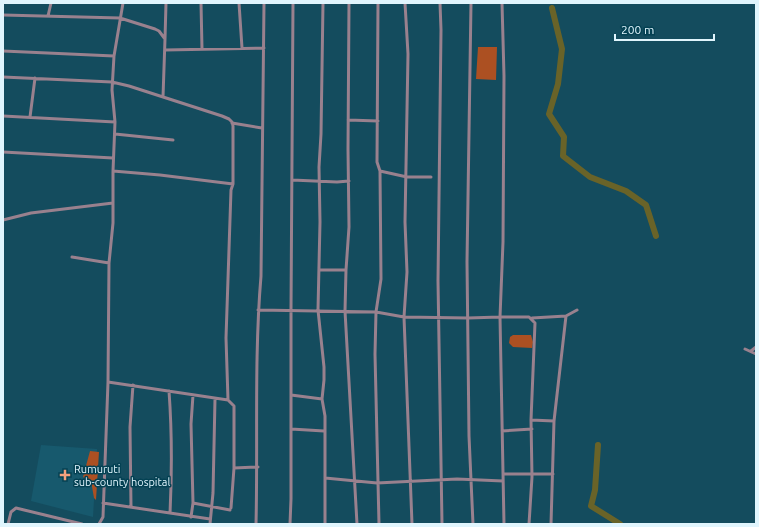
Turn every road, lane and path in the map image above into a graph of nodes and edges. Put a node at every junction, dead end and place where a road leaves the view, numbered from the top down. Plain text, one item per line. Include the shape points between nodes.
1 (52, 3) edge
2 (123, 3) edge
3 (166, 3) edge
4 (201, 3) edge
5 (239, 3) edge
6 (264, 3) edge
7 (293, 3) edge
8 (323, 3) edge
9 (349, 3) edge
10 (378, 3) edge
11 (405, 3) edge
12 (440, 3) edge
13 (471, 3) edge
14 (502, 3) edge
15 (3, 15) edge
16 (48, 16) junction
17 (120, 18) junction
18 (349, 32) junction
19 (354, 35) dead end
20 (165, 39) junction
21 (242, 48) junction
22 (264, 48) junction
23 (202, 49) junction
24 (164, 50) junction
25 (3, 51) edge
26 (114, 56) junction
27 (3, 77) edge
28 (35, 78) junction
29 (112, 82) junction
30 (163, 97) junction
31 (3, 116) edge
32 (30, 117) junction
33 (348, 120) junction
34 (378, 121) junction
35 (115, 122) junction
36 (232, 123) junction
37 (262, 128) junction
38 (115, 134) junction
39 (173, 140) dead end
40 (3, 152) edge
41 (113, 158) junction
42 (113, 171) junction
43 (380, 172) junction
44 (406, 177) junction
45 (431, 177) dead end
46 (292, 180) junction
47 (319, 181) junction
48 (349, 181) junction
49 (233, 184) junction
50 (113, 203) junction
51 (3, 220) edge
52 (72, 257) dead end
53 (109, 263) junction
54 (319, 270) junction
55 (346, 270) junction
56 (258, 310) junction
57 (291, 310) junction
58 (318, 310) junction
59 (576, 310) dead end
60 (345, 311) junction
61 (376, 312) junction
62 (566, 316) junction
63 (404, 317) junction
64 (500, 317) junction
65 (439, 318) junction
66 (468, 318) junction
67 (532, 318) junction
68 (756, 347) edge
69 (745, 349) dead end
70 (751, 351) junction
71 (756, 354) edge
72 (108, 382) junction
73 (134, 385) junction
74 (169, 391) junction
75 (291, 395) junction
76 (193, 396) junction
77 (215, 399) junction
78 (322, 399) junction
79 (228, 400) junction
80 (531, 420) junction
81 (554, 420) junction
82 (291, 429) junction
83 (532, 429) junction
84 (502, 430) junction
85 (324, 431) junction
86 (258, 467) junction
87 (234, 468) junction
88 (503, 474) junction
89 (532, 474) junction
90 (553, 474) junction
91 (325, 478) junction
92 (471, 479) junction
93 (441, 480) junction
94 (355, 481) junction
95 (503, 481) junction
96 (410, 482) junction
97 (378, 483) junction
98 (102, 503) junction
99 (193, 503) junction
100 (211, 506) junction
101 (131, 507) junction
102 (170, 513) junction
103 (191, 517) junction
104 (210, 519) junction
105 (8, 524) edge
106 (82, 524) edge
107 (99, 524) edge
108 (210, 524) edge
109 (256, 524) edge
110 (290, 524) edge
111 (325, 524) edge
112 (357, 524) edge
113 (379, 524) edge
114 (412, 524) edge
115 (442, 524) edge
116 (473, 524) edge
117 (504, 524) edge
118 (529, 524) edge
119 (551, 524) edge

1 - 16 street
2 - 17 street
3 - 20 street
4 - 23 street
5 - 21 street
6 - 22 street
7 - 46 street
8 - 47 street
9 - 18 street
10 - 34 street
11 - 44 street via 408,54
12 - 65 street
13 - 66 street
14 - 64 street via 504,76
15 - 16 street
16 - 17 street
17 - 20 street via 155,29
17 - 26 street
18 - 19 street
18 - 33 street
20 - 24 street
21 - 22 street
21 - 23 street
22 - 37 street
23 - 24 street
24 - 30 street
25 - 26 street
26 - 29 street
27 - 28 street
28 - 29 street
28 - 32 street
29 - 30 street
29 - 35 street
30 - 36 street via 226,117
31 - 32 street
32 - 35 street
33 - 34 street
33 - 48 street
34 - 43 street via 377,162
35 - 38 street
36 - 37 street
36 - 49 street
37 - 56 street via 261,276
38 - 39 street
38 - 41 street
40 - 41 street
41 - 42 street
42 - 49 street
42 - 50 street
43 - 44 street
43 - 61 street via 381,279
44 - 45 street
44 - 63 street via 407,272
46 - 47 street
46 - 57 street
47 - 48 street
47 - 54 street
48 - 55 street
49 - 79 street via 230,190 226,298
50 - 51 street via 31,213
50 - 53 street
52 - 53 street
53 - 72 street
54 - 55 street
54 - 58 street
55 - 60 street
56 - 57 street
56 - 86 street
57 - 58 street
57 - 75 street
58 - 60 street
58 - 78 street via 324,367
59 - 62 street
60 - 61 street
60 - 94 street
61 - 63 street
61 - 97 street
62 - 67 street
62 - 81 street
63 - 65 street
63 - 96 street
64 - 66 street
64 - 67 street
64 - 84 street
65 - 66 street
65 - 93 street
66 - 92 street
67 - 80 street via 534,323
68 - 70 street
69 - 70 street
70 - 71 street
72 - 73 street
72 - 98 street
73 - 74 street
73 - 101 street via 130,427
74 - 76 street
74 - 102 street via 172,425
75 - 78 street
75 - 82 street
76 - 77 street
76 - 99 street
77 - 79 street
77 - 100 street
78 - 85 street
79 - 87 street via 234,406
80 - 81 street
80 - 83 street
81 - 90 street
82 - 85 street
82 - 110 street
83 - 84 street
83 - 89 street
84 - 88 street
85 - 91 street
86 - 87 street
86 - 109 street
87 - 100 street via 231,509
88 - 89 street
88 - 95 street
89 - 90 street
89 - 118 street
90 - 119 street
91 - 94 street
91 - 111 street
92 - 93 street
92 - 95 street
92 - 116 street
93 - 96 street
93 - 115 street
94 - 97 street
94 - 112 street
95 - 117 street
96 - 97 street
96 - 114 street
97 - 113 street
98 - 101 street
98 - 107 street
99 - 100 street
99 - 103 street
100 - 104 street
101 - 102 street
102 - 103 street
103 - 104 street
104 - 108 street
105 - 106 street via 11,512 16,508

